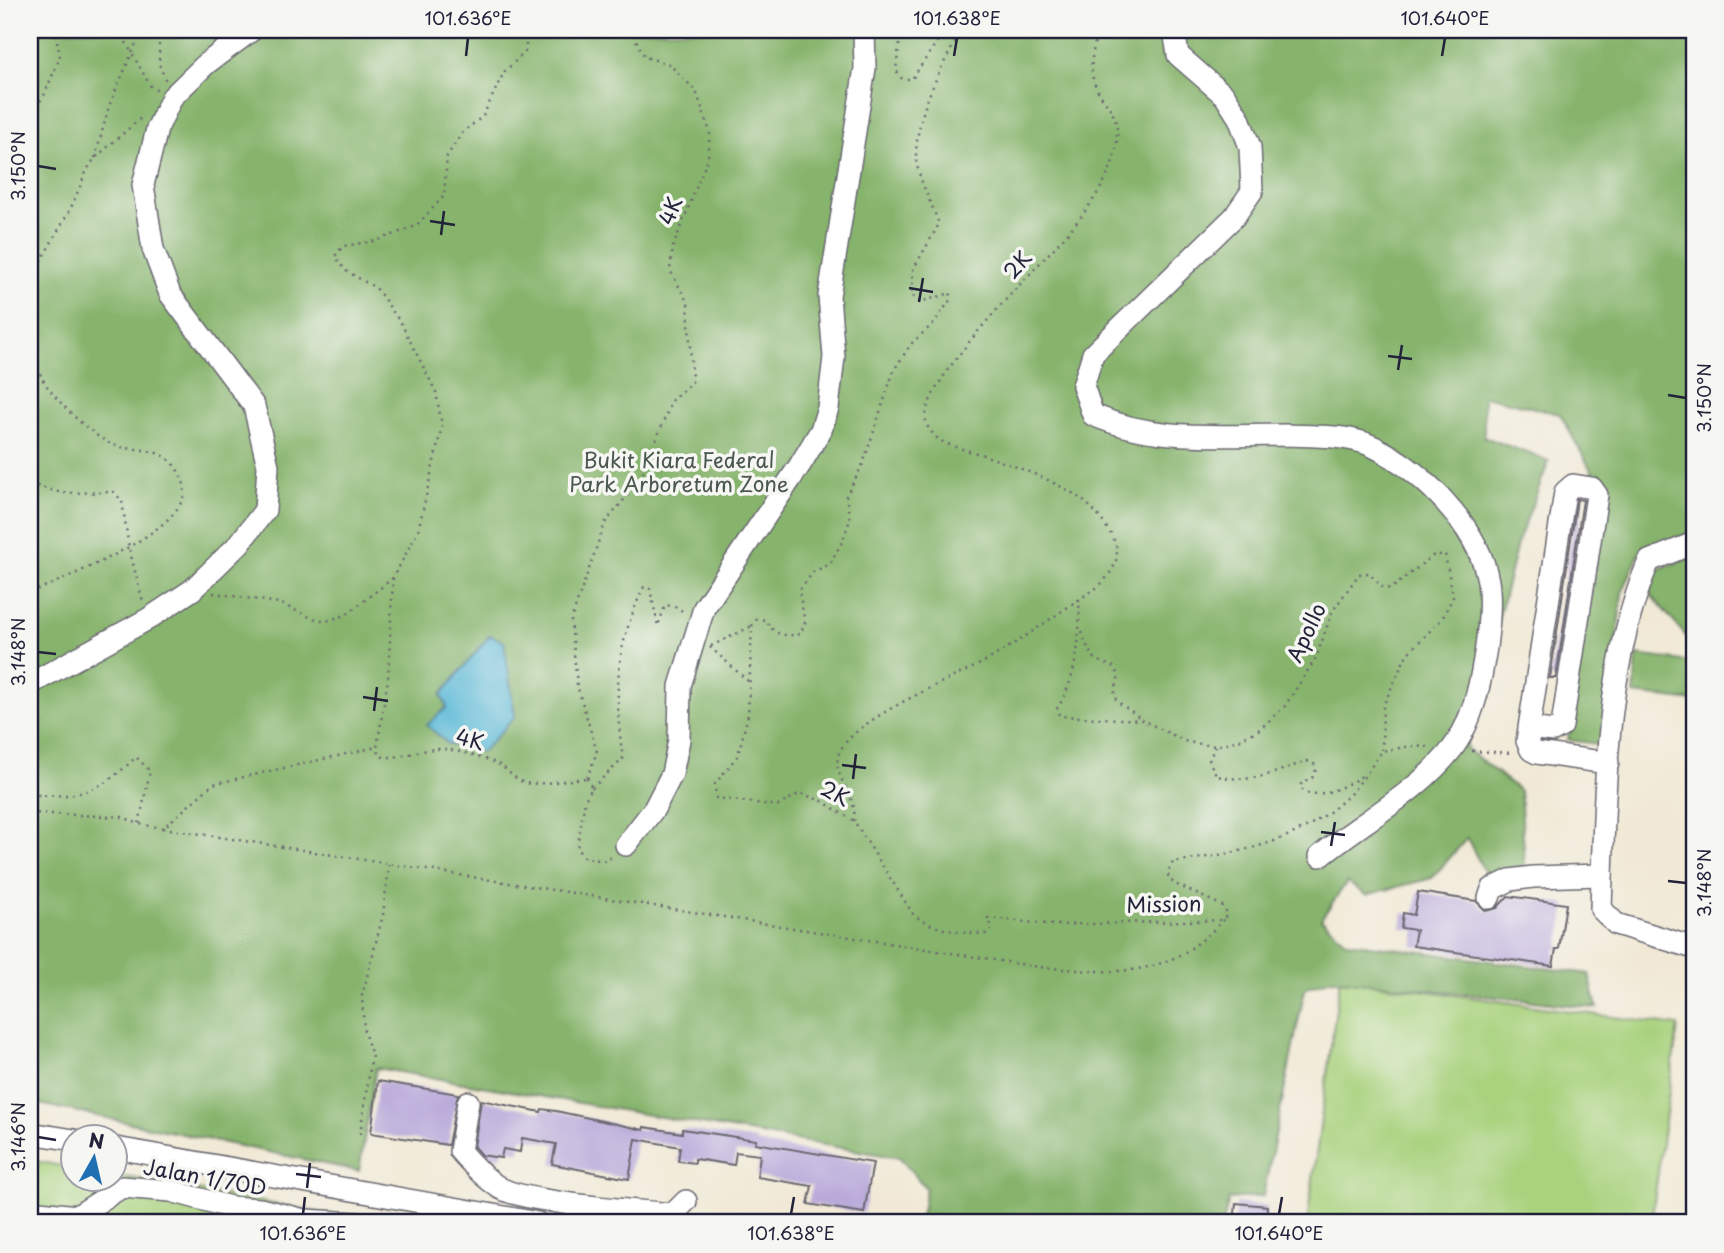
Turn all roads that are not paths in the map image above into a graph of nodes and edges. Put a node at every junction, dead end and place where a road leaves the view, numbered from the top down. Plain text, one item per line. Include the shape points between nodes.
1 (252, 30) edge
2 (864, 30) edge
3 (1174, 30) edge
4 (1694, 543) edge
5 (30, 684) edge
6 (1529, 728) junction
7 (1608, 763) junction
8 (626, 845) road end
9 (1320, 856) dead end
10 (1602, 875) junction
11 (1489, 898) dead end
12 (1694, 948) edge
13 (468, 1102) dead end
14 (30, 1133) edge
15 (60, 1138) edge
16 (30, 1147) edge
17 (130, 1151) edge
18 (60, 1152) edge
19 (130, 1164) edge
20 (503, 1190) junction
21 (686, 1202) dead end
22 (30, 1211) edge
23 (513, 1221) edge
24 (357, 1223) edge
25 (459, 1223) edge
26 (538, 1223) edge

1 - 5 street via 207,62 172,97 157,129 143,185 153,249 170,294 254,407 268,466 265,510 239,544 192,590
2 - 8 street via 864,68 829,296 834,357 828,408 800,465 704,608 700,647 680,685 679,740 672,774 654,809
3 - 9 street via 1178,55 1225,96 1239,118 1250,148 1252,191 1234,217 1093,354 1083,386 1093,415 1123,428 1167,436 1311,436 1363,443 1410,466 1466,526 1488,581 1486,649 1475,704 1453,748 1430,773
4 - 7 street via 1649,561 1632,601
6 - 6 street via 1564,492 1573,485 1592,488 1597,495 1562,726 1553,731
6 - 7 street via 1531,750
7 - 10 street
10 - 11 street via 1510,880 1492,888
10 - 12 street via 1601,909 1616,923
13 - 20 street via 460,1151
14 - 15 street
16 - 18 street
17 - 23 street, Jalan 1/70D
19 - 25 street, Jalan 1/70D
20 - 21 street via 673,1214
20 - 23 street via 502,1206
22 - 24 street via 77,1216 122,1187 171,1191 304,1220
23 - 26 street, Jalan 1/70D

